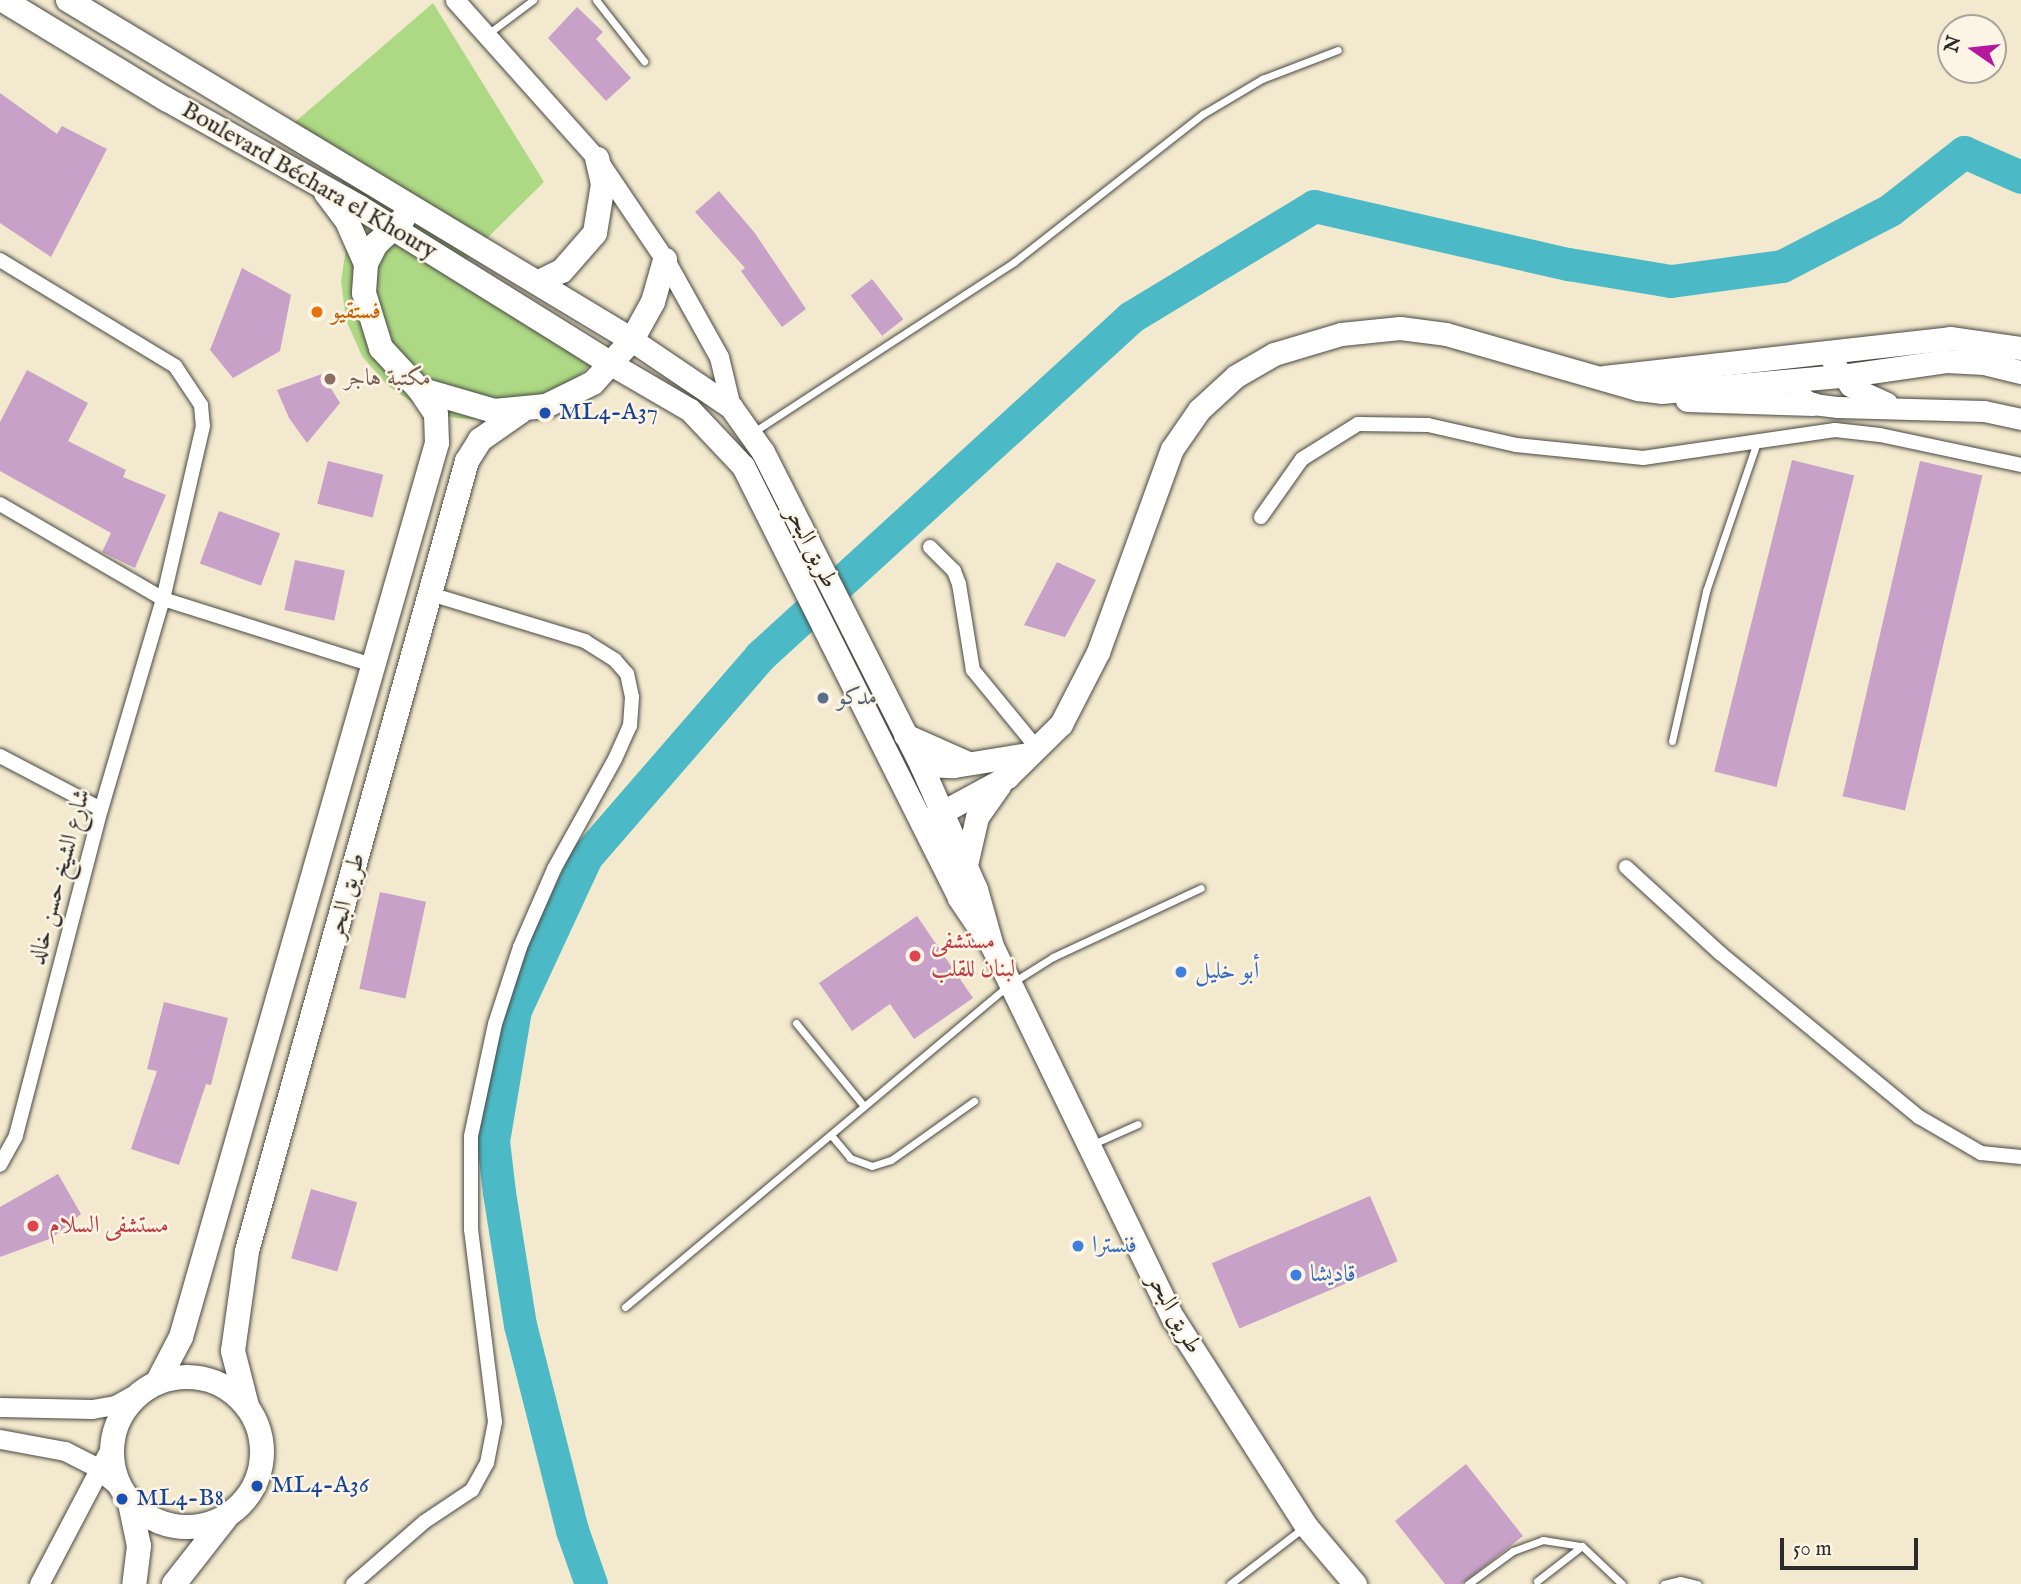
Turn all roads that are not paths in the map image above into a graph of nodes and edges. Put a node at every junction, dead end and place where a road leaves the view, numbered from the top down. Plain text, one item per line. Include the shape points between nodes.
1 (3, 0) edge
2 (68, 0) edge
3 (455, 0) edge
4 (533, 0) edge
5 (596, 0) edge
6 (487, 35) junction
7 (1338, 50) dead end
8 (643, 61) dead end
9 (186, 70) junction
10 (166, 99) junction
11 (597, 159) junction
12 (319, 184) junction
13 (418, 209) junction
14 (391, 227) junction
15 (499, 257) joint
16 (0, 260) edge
17 (665, 260) junction
18 (366, 264) junction
19 (539, 282) junction
20 (604, 322) junction
21 (632, 341) junction
22 (2021, 348) edge
23 (589, 350) junction
24 (1827, 353) junction
25 (1791, 357) junction
26 (613, 365) junction
27 (2021, 372) edge
28 (1842, 376) junction
29 (1601, 378) junction
30 (1793, 380) junction
31 (419, 389) junction
32 (1661, 392) junction
33 (1813, 404) junction
34 (1896, 406) junction
35 (731, 407) junction
36 (520, 412) junction
37 (2021, 419) edge
38 (752, 433) junction
39 (1756, 445) junction
40 (2021, 465) edge
41 (0, 504) edge
42 (1261, 517) dead end
43 (930, 547) dead end
44 (430, 594) junction
45 (163, 599) junction
46 (827, 605) junction
47 (375, 666) junction
48 (905, 735) junction
49 (1671, 740) dead end
50 (1032, 751) junction
51 (0, 755) edge
52 (971, 764) junction
53 (921, 765) junction
54 (1006, 777) junction
55 (100, 809) junction
56 (943, 812) junction
57 (922, 823) junction
58 (966, 865) junction
59 (1626, 867) dead end
60 (1201, 888) dead end
61 (992, 946) junction
62 (1010, 984) junction
63 (796, 1023) dead end
64 (974, 1101) dead end
65 (864, 1106) junction
66 (1138, 1124) dead end
67 (831, 1135) junction
68 (1090, 1146) junction
69 (2021, 1157) edge
70 (0, 1165) edge
71 (625, 1307) dead end
72 (152, 1385) junction
73 (247, 1406) junction
74 (0, 1407) edge
75 (0, 1439) edge
76 (112, 1445) junction
77 (99, 1470) junction
78 (125, 1495) junction
79 (228, 1516) junction
80 (1306, 1526) junction
81 (1582, 1546) junction
82 (1537, 1581) dead end
83 (39, 1584) edge
84 (134, 1584) edge
85 (174, 1584) edge
86 (353, 1584) edge
87 (1230, 1584) edge
88 (1355, 1584) edge
89 (1468, 1584) edge
90 (1622, 1584) edge
91 (1664, 1584) edge
92 (1698, 1584) edge

1 - 10 highway, Boulevard Béchara el Khoury
2 - 9 highway, Boulevard Béchara el Khoury
3 - 6 street
4 - 6 lane
5 - 8 lane
6 - 11 street
7 - 38 lane via 1262,79 1203,114 1014,262
9 - 10 highway
9 - 13 highway, Boulevard Béchara el Khoury
10 - 12 highway, Boulevard Béchara el Khoury
11 - 17 street
11 - 19 highway via 602,209 594,233 571,263
12 - 14 highway, Boulevard Béchara el Khoury
12 - 18 highway via 347,221
13 - 14 highway
13 - 15 highway, Boulevard Béchara el Khoury
14 - 18 highway
14 - 23 highway, Boulevard Béchara el Khoury
15 - 19 highway, طريق البحر
16 - 45 street, شارع الشيخ حسن خالد via 150,348 192,385 201,405 202,426
17 - 21 highway via 653,302
17 - 35 street via 719,357
18 - 31 highway, طريق البحر via 364,293 373,330 398,370
19 - 20 highway, طريق البحر
20 - 21 highway, طريق البحر
20 - 23 highway
21 - 26 highway
21 - 35 main road, طريق البحر
22 - 24 main road via 1968,338
23 - 26 highway, Boulevard Béchara el Khoury
24 - 25 main road
24 - 28 main road
25 - 29 main road
25 - 30 main road
26 - 36 highway, طريق البحر via 570,397
26 - 46 main road, طريق البحر via 666,392 729,447
27 - 28 main road via 1964,360
28 - 30 main road
28 - 34 main road via 1861,393
29 - 32 main road
29 - 50 main road via 1446,334 1400,328 1340,334 1275,354 1236,376 1199,410 1172,449 1079,695 1061,724
30 - 32 main road
30 - 33 main road via 1800,396
31 - 36 highway, طريق البحر via 494,411
31 - 47 highway, طريق البحر via 436,414 437,443
32 - 33 main road via 1701,403
33 - 34 main road
34 - 37 main road via 1984,411
35 - 38 main road, طريق البحر
36 - 44 highway, طريق البحر via 480,440 467,461
38 - 46 main road, طريق البحر
39 - 40 street via 1786,435 1835,430
39 - 42 street via 1643,458 1516,445 1428,425 1358,424 1302,459
39 - 49 lane via 1706,592
41 - 45 street
43 - 50 street via 954,571 959,584 973,670
44 - 73 highway, طريق البحر via 247,1251 233,1339
44 - 86 street via 585,641 615,660 626,674 632,697 630,726 554,869 520,947 495,1024 471,1136 471,1229 495,1422 487,1463 472,1490 424,1522
45 - 47 street
45 - 55 street, شارع الشيخ حسن خالد
46 - 48 main road, طريق البحر
46 - 57 main road, طريق البحر
47 - 72 highway, طريق البحر via 181,1337
48 - 52 main road
48 - 53 main road, طريق البحر
50 - 52 main road
50 - 54 main road
51 - 55 street
52 - 53 main road
53 - 56 main road, طريق البحر
54 - 56 main road
54 - 58 main road via 977,817
55 - 70 street, شارع الشيخ حسن خالد via 16,1136
56 - 57 main road
56 - 58 main road, طريق البحر
57 - 61 main road, طريق البحر via 958,898
58 - 61 main road, طريق البحر
59 - 69 street via 1720,953 1919,1117 1981,1153
60 - 62 lane via 1053,957
61 - 62 main road, طريق البحر
62 - 65 lane
62 - 68 main road, طريق البحر
63 - 65 lane
64 - 67 lane via 891,1160 872,1166 850,1158
65 - 67 lane
66 - 68 lane
67 - 71 lane
68 - 80 main road, طريق البحر via 1173,1318
72 - 73 highway via 192,1377 212,1381
72 - 74 street via 115,1405 92,1409
72 - 76 highway via 118,1421
73 - 79 highway via 258,1428 260,1465 246,1499
75 - 77 street via 65,1451
76 - 77 street
76 - 78 highway
77 - 78 street
77 - 83 street
78 - 79 highway via 157,1522 181,1528 205,1526
78 - 84 highway via 139,1546
79 - 85 highway
80 - 87 lane
80 - 88 main road, طريق البحر
81 - 82 lane
81 - 89 lane via 1561,1541 1534,1543 1513,1551
81 - 90 lane
91 - 92 lane via 1680,1580

